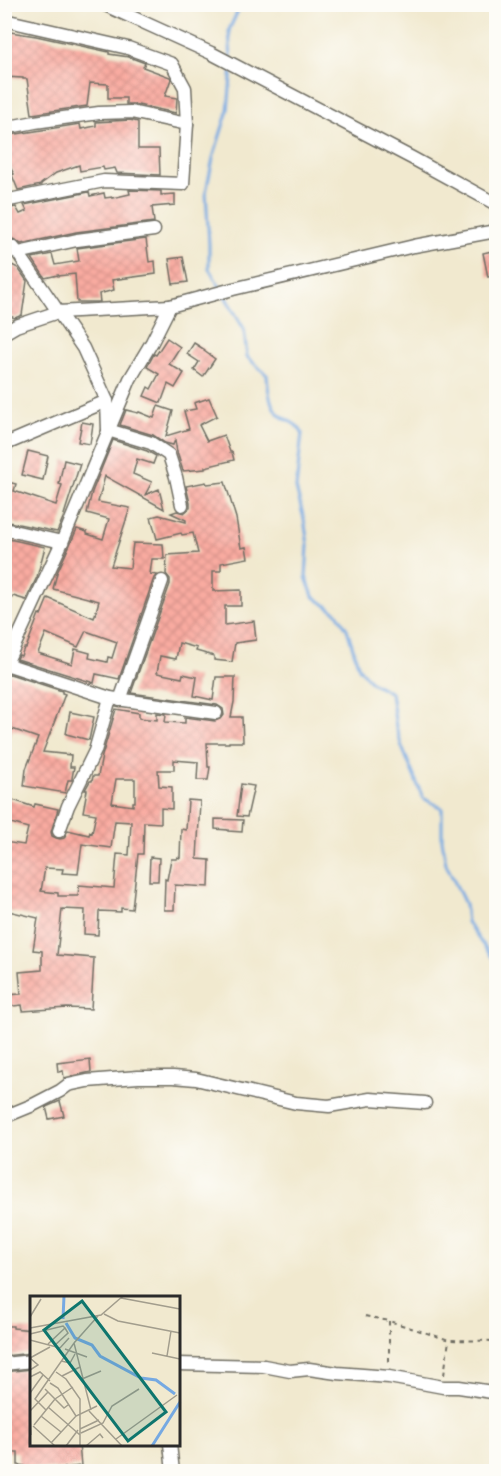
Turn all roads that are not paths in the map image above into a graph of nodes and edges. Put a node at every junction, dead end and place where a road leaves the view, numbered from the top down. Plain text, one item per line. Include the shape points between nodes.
1 (103, 4) edge
2 (4, 20) edge
3 (187, 124) junction
4 (4, 128) edge
5 (4, 201) edge
6 (496, 204) edge
7 (154, 230) dead end
8 (496, 231) edge
9 (4, 237) edge
10 (4, 244) edge
11 (18, 253) junction
12 (170, 306) junction
13 (57, 312) junction
14 (10, 325) edge
15 (4, 333) edge
16 (107, 401) junction
17 (108, 430) junction
18 (4, 442) edge
19 (182, 505) dead end
20 (4, 529) edge
21 (62, 542) junction
22 (162, 581) dead end
23 (5, 666) edge
24 (115, 699) junction
25 (216, 713) dead end
26 (59, 831) dead end
27 (425, 1103) dead end
28 (4, 1117) edge
29 (30, 1361) edge
30 (4, 1364) edge
31 (180, 1364) edge
32 (494, 1391) edge
33 (170, 1446) edge
34 (172, 1472) edge

1 - 6 street via 253,75
2 - 3 street via 128,48 172,64 185,88
3 - 4 street via 131,112 110,112
3 - 5 street via 183,184 104,181
7 - 11 street
8 - 12 street via 414,246
9 - 11 street
10 - 11 street
11 - 13 street
12 - 13 street
12 - 17 street via 130,379
13 - 14 street
13 - 16 street via 83,348
14 - 15 street
16 - 17 street
16 - 18 street
17 - 19 street via 151,443 169,455
17 - 21 street
20 - 21 street
21 - 23 street
22 - 24 street
23 - 24 street
24 - 25 street
24 - 26 street
27 - 28 street via 370,1099 329,1106 296,1103 196,1079 138,1077 68,1085 33,1106
29 - 30 street
31 - 32 street via 309,1369
33 - 34 street

